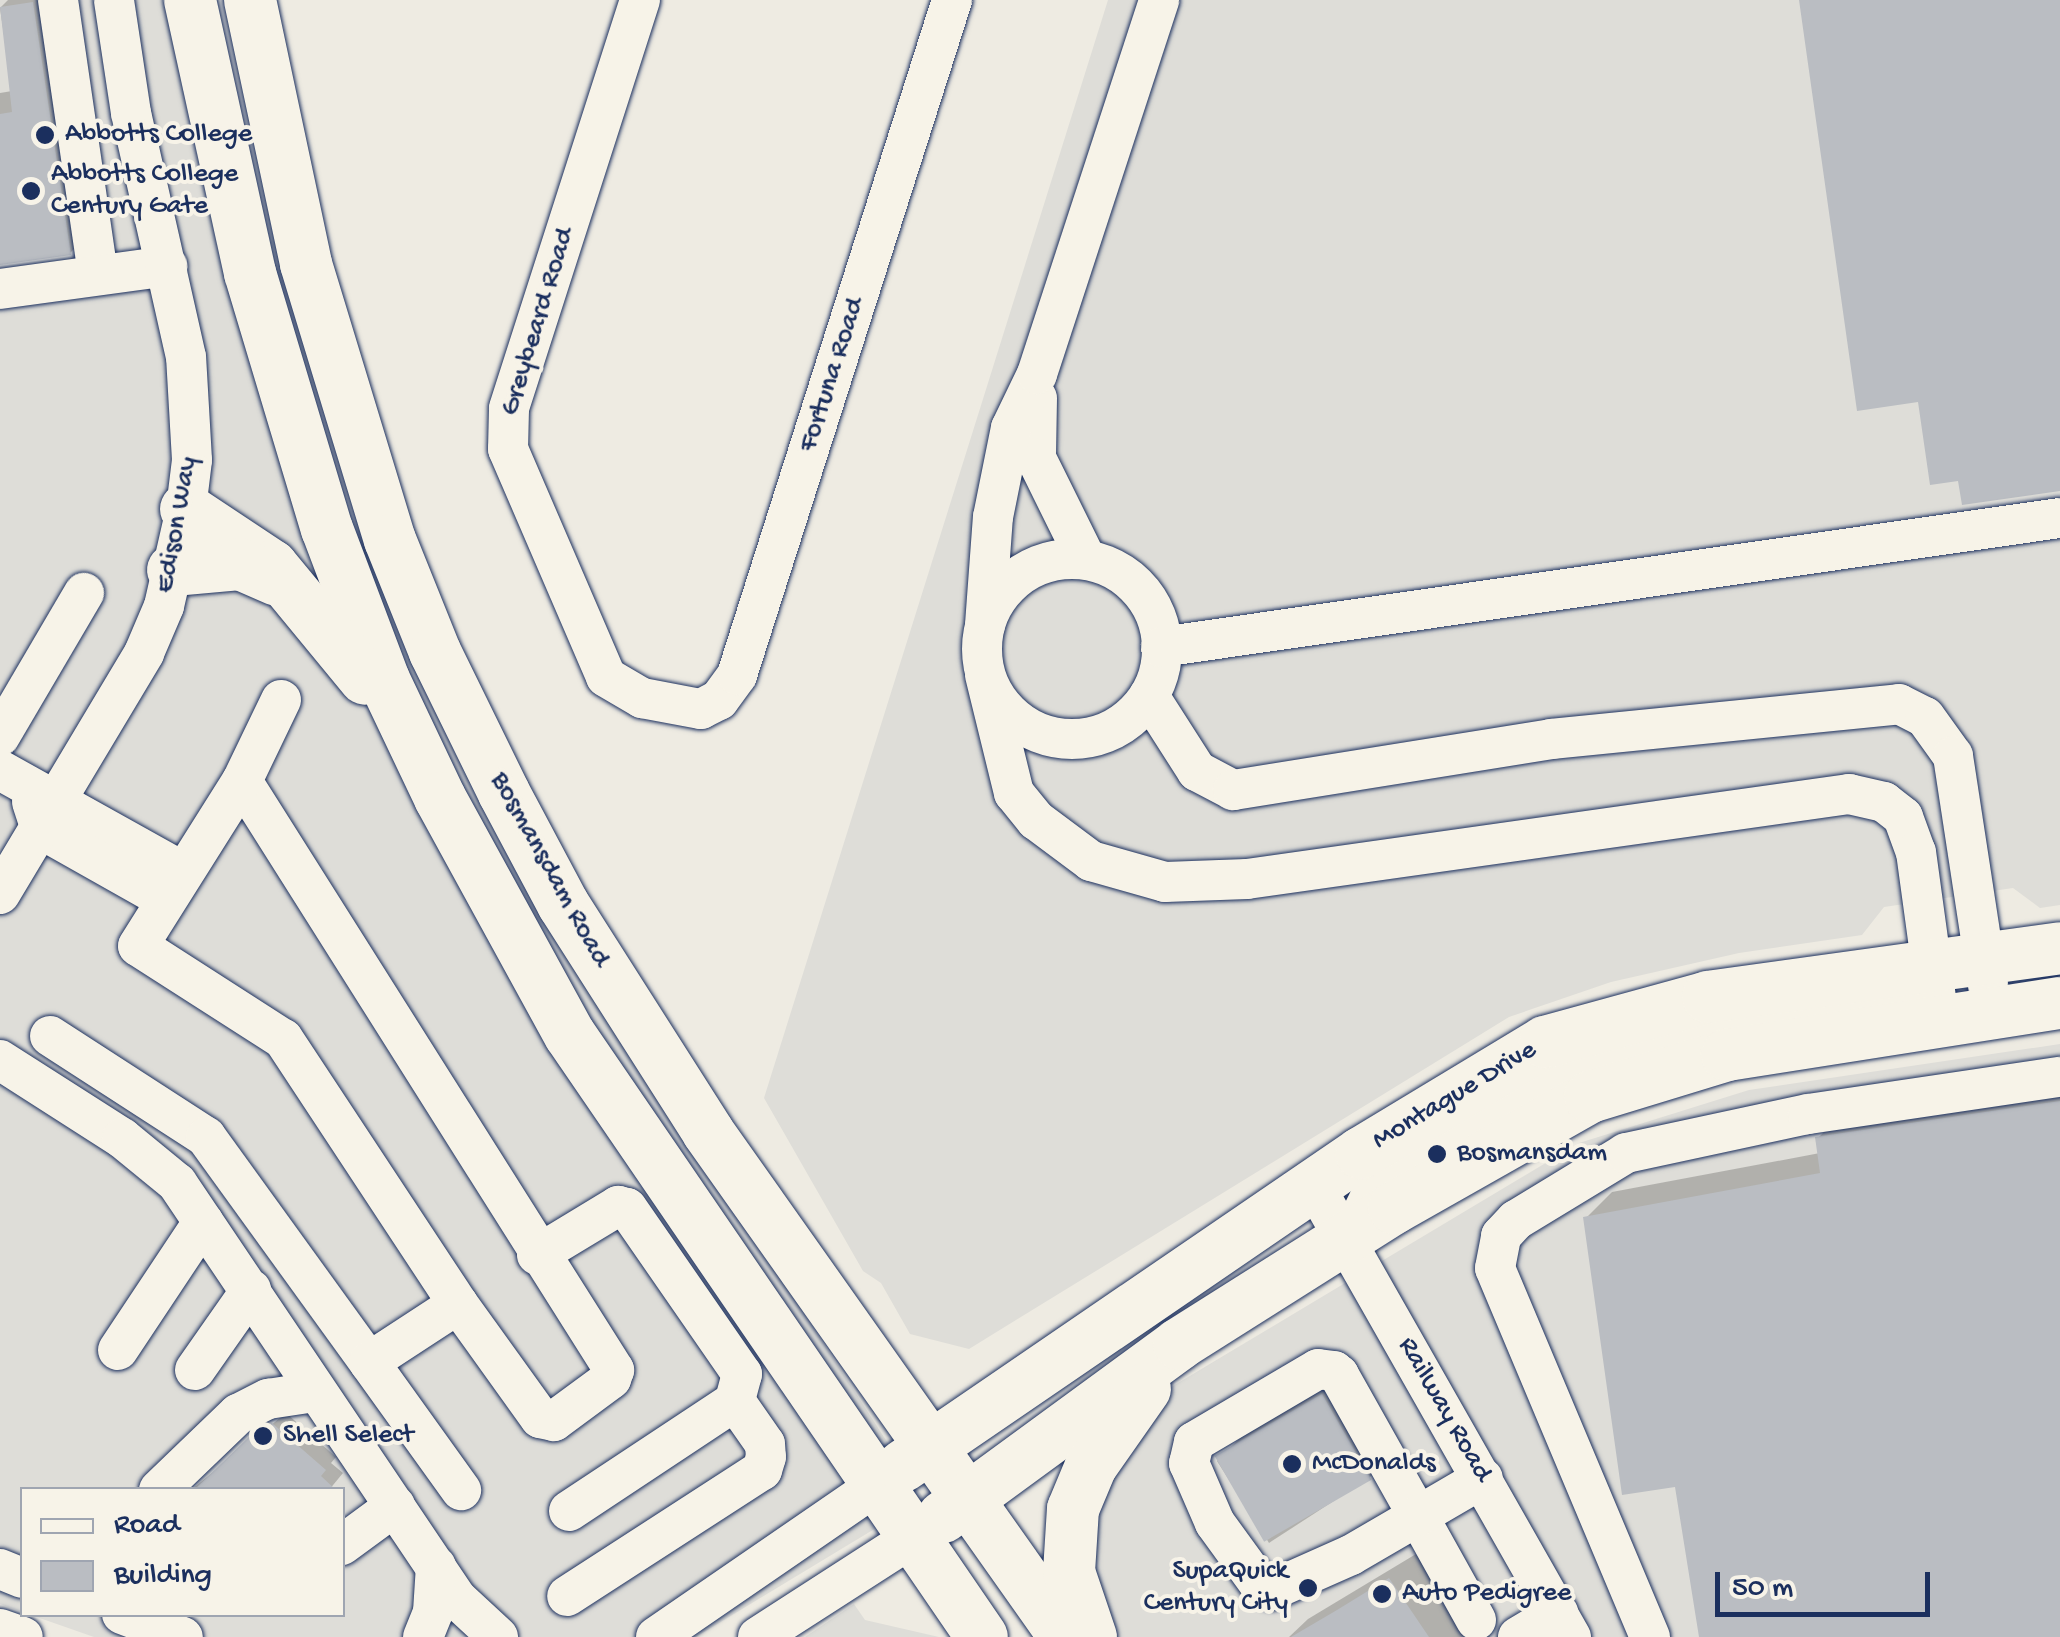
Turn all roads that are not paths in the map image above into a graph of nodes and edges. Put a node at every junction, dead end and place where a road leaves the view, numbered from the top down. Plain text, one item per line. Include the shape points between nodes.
1 (58, 0) edge
2 (114, 0) edge
3 (190, 0) edge
4 (250, 0) edge
5 (640, 0) edge
6 (952, 0) edge
7 (1159, 0) edge
8 (166, 266) junction
9 (98, 274) junction
10 (0, 289) edge
11 (1037, 374) junction
12 (186, 509) junction
13 (2060, 518) edge
14 (1086, 559) junction
15 (172, 570) junction
16 (84, 593) dead end
17 (299, 595) junction
18 (985, 625) junction
19 (1162, 647) junction
20 (985, 675) junction
21 (1149, 696) junction
22 (281, 700) dead end
23 (675, 707) joint
24 (0, 736) edge
25 (242, 781) junction
26 (32, 796) edge
27 (440, 798) junction
28 (174, 885) junction
29 (0, 894) edge
30 (2060, 948) edge
31 (1984, 960) junction
32 (1932, 968) junction
33 (2060, 1004) edge
34 (1992, 1014) junction
35 (1939, 1021) junction
36 (50, 1036) dead end
37 (0, 1060) edge
38 (2060, 1077) edge
39 (1314, 1185) junction
40 (204, 1222) junction
41 (1348, 1242) junction
42 (536, 1255) junction
43 (250, 1290) junction
44 (458, 1304) junction
45 (1180, 1344) junction
46 (118, 1350) dead end
47 (370, 1362) junction
48 (195, 1370) dead end
49 (314, 1392) junction
50 (735, 1401) junction
51 (906, 1464) junction
52 (1483, 1478) junction
53 (161, 1487) edge
54 (461, 1490) dead end
55 (969, 1499) junction
56 (395, 1506) junction
57 (569, 1510) dead end
58 (1418, 1516) junction
59 (913, 1538) junction
60 (345, 1543) edge
61 (568, 1596) dead end
62 (453, 1601) edge
63 (129, 1617) edge
64 (1476, 1620) dead end
65 (1565, 1625) edge
66 (0, 1629) edge
67 (23, 1637) edge
68 (183, 1637) edge
69 (422, 1637) edge
70 (498, 1637) edge
71 (656, 1637) edge
72 (758, 1637) edge
73 (982, 1637) edge
74 (1065, 1637) edge
75 (1091, 1637) edge
76 (1518, 1637) edge
77 (1650, 1637) edge

1 - 9 street
2 - 8 street, Edison Way
3 - 27 main road via 250,273 317,496 384,680
4 - 51 main road, Bosmansdam Road via 306,264 390,540 435,652 563,904 708,1132 776,1266
5 - 23 street, Greybeard Road via 506,430 512,465 606,677 618,689
6 - 23 street, Fortuna Road via 738,675 720,700 701,709
7 - 11 street
8 - 9 street
8 - 12 street, Edison Way via 192,410
9 - 10 street
11 - 14 street via 1036,458
11 - 18 street via 1004,456
12 - 15 street, Edison Way
12 - 17 main road via 256,552
13 - 19 street
14 - 18 street via 1034,566 1012,581
14 - 19 street via 1134,583 1150,603
15 - 17 main road via 240,564
15 - 26 street, Edison Way via 122,698
16 - 24 street
17 - 27 main road via 358,666
18 - 20 street
19 - 21 street
20 - 21 street via 1019,723 1060,738 1104,734
20 - 32 street via 1014,793 1062,843 1124,874 1165,882 1247,879 1868,796 1897,809 1911,831
21 - 31 street via 1197,771 1233,790 1551,739 1681,731 1898,704 1924,717 1953,756
22 - 25 street
25 - 28 street
25 - 42 street
26 - 28 street
26 - 29 street, Edison Way
27 - 51 main road via 570,1035
28 - 44 street via 140,948 283,1039
30 - 31 main road, Montague Drive
31 - 32 main road, Montague Drive
31 - 34 street
32 - 35 street
32 - 39 main road, Montague Drive via 1656,1007 1544,1042 1476,1078
33 - 34 main road
34 - 35 main road
35 - 41 main road via 1727,1055 1590,1097
36 - 47 street via 206,1137
37 - 40 street via 154,1161
38 - 77 street via 1808,1114 1626,1153 1516,1220 1501,1236 1495,1268
39 - 41 street, Railway Road
39 - 51 main road, Montague Drive
40 - 43 street
40 - 46 street
41 - 45 main road
41 - 52 street, Railway Road
42 - 44 street via 614,1374 554,1420 540,1418
42 - 50 street via 625,1207 742,1374
43 - 48 street
43 - 49 street
44 - 47 street
45 - 55 main road
45 - 75 main road via 1099,1452 1074,1509 1069,1572
47 - 54 street
49 - 53 street via 268,1399 238,1414
49 - 56 street
50 - 57 street
50 - 61 street via 765,1444 762,1470
51 - 55 main road
51 - 59 main road
51 - 71 street
52 - 58 street
52 - 65 street, Railway Road
55 - 59 main road
55 - 74 main road
56 - 60 street
56 - 62 street
58 - 58 street via 1334,1371 1318,1369 1194,1442 1189,1453 1190,1471 1216,1524 1266,1589 1295,1584
58 - 64 street
59 - 72 street
59 - 73 main road
62 - 69 street via 434,1612
62 - 70 street
63 - 68 street
65 - 76 street
66 - 67 street

